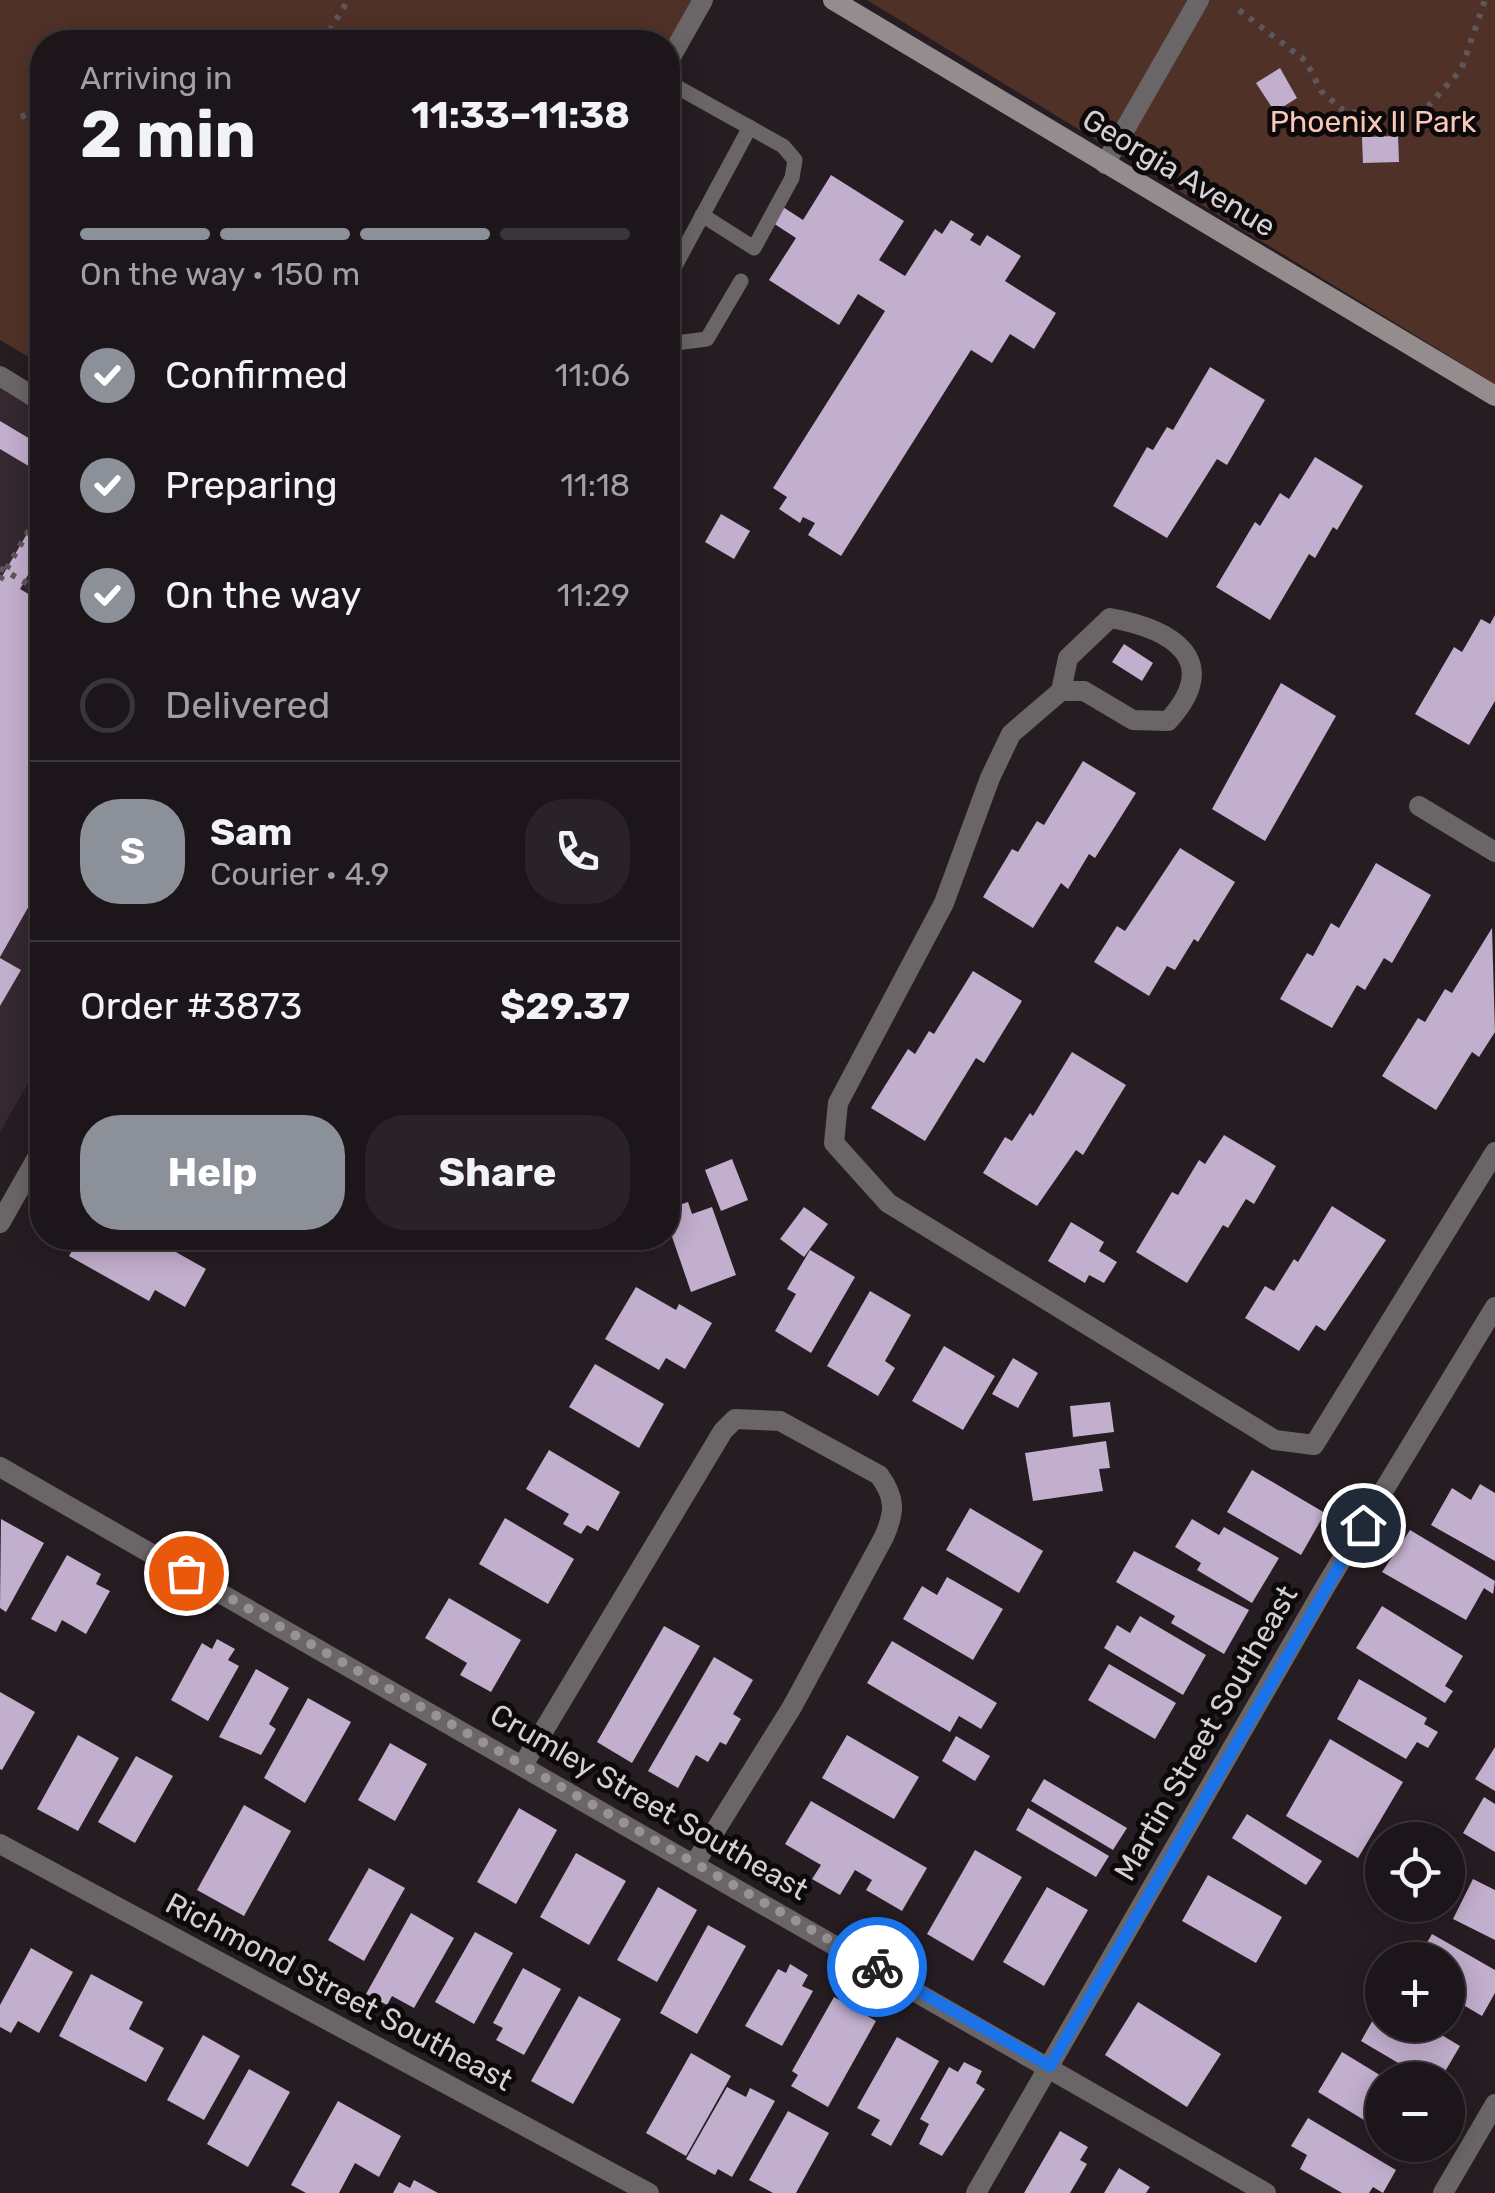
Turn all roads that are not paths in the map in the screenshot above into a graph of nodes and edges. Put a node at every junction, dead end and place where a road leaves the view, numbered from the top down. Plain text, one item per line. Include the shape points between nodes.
1 (703, 0) edge
2 (833, 0) edge
3 (1199, 0) edge
4 (680, 41) edge
5 (680, 89) edge
6 (750, 127) junction
7 (1105, 164) junction
8 (702, 215) junction
9 (680, 256) edge
10 (741, 282) dead end
11 (680, 342) edge
12 (0, 376) edge
13 (30, 395) edge
14 (1495, 396) edge
15 (1062, 691) junction
16 (1420, 806) dead end
17 (1495, 852) edge
18 (1495, 1152) edge
19 (30, 1170) edge
20 (0, 1223) edge
21 (1495, 1307) edge
22 (0, 1468) edge
23 (523, 1765) junction
24 (0, 1844) edge
25 (696, 1863) junction
26 (1050, 2066) junction
27 (1495, 2104) edge
28 (649, 2193) edge
29 (976, 2193) edge
30 (1266, 2193) edge
31 (1443, 2193) edge

1 - 4 street
2 - 7 main road, Georgia Avenue
3 - 7 street
5 - 6 lane
6 - 8 lane
6 - 8 lane via 795,160 754,248
7 - 14 main road, Georgia Avenue
8 - 9 lane
10 - 11 lane via 707,339
12 - 13 street
15 - 15 street via 1084,691 1133,720 1168,721 1188,699 1195,675 1185,649 1145,624 1110,618 1068,658
15 - 18 street via 1011,734 944,904 838,1103 834,1143 888,1203 1275,1440 1314,1444
16 - 17 street
19 - 20 street
21 - 26 street, Martin Street Southeast via 1325,1587
22 - 23 street, Crumley Street Southeast
23 - 25 street, Crumley Street Southeast
23 - 25 street via 735,1420 780,1422 879,1475 894,1512 792,1707
24 - 28 street, Richmond Street Southeast
25 - 26 street, Crumley Street Southeast
26 - 29 street, Martin Street Southeast
26 - 30 street, Crumley Street Southeast
27 - 31 street

